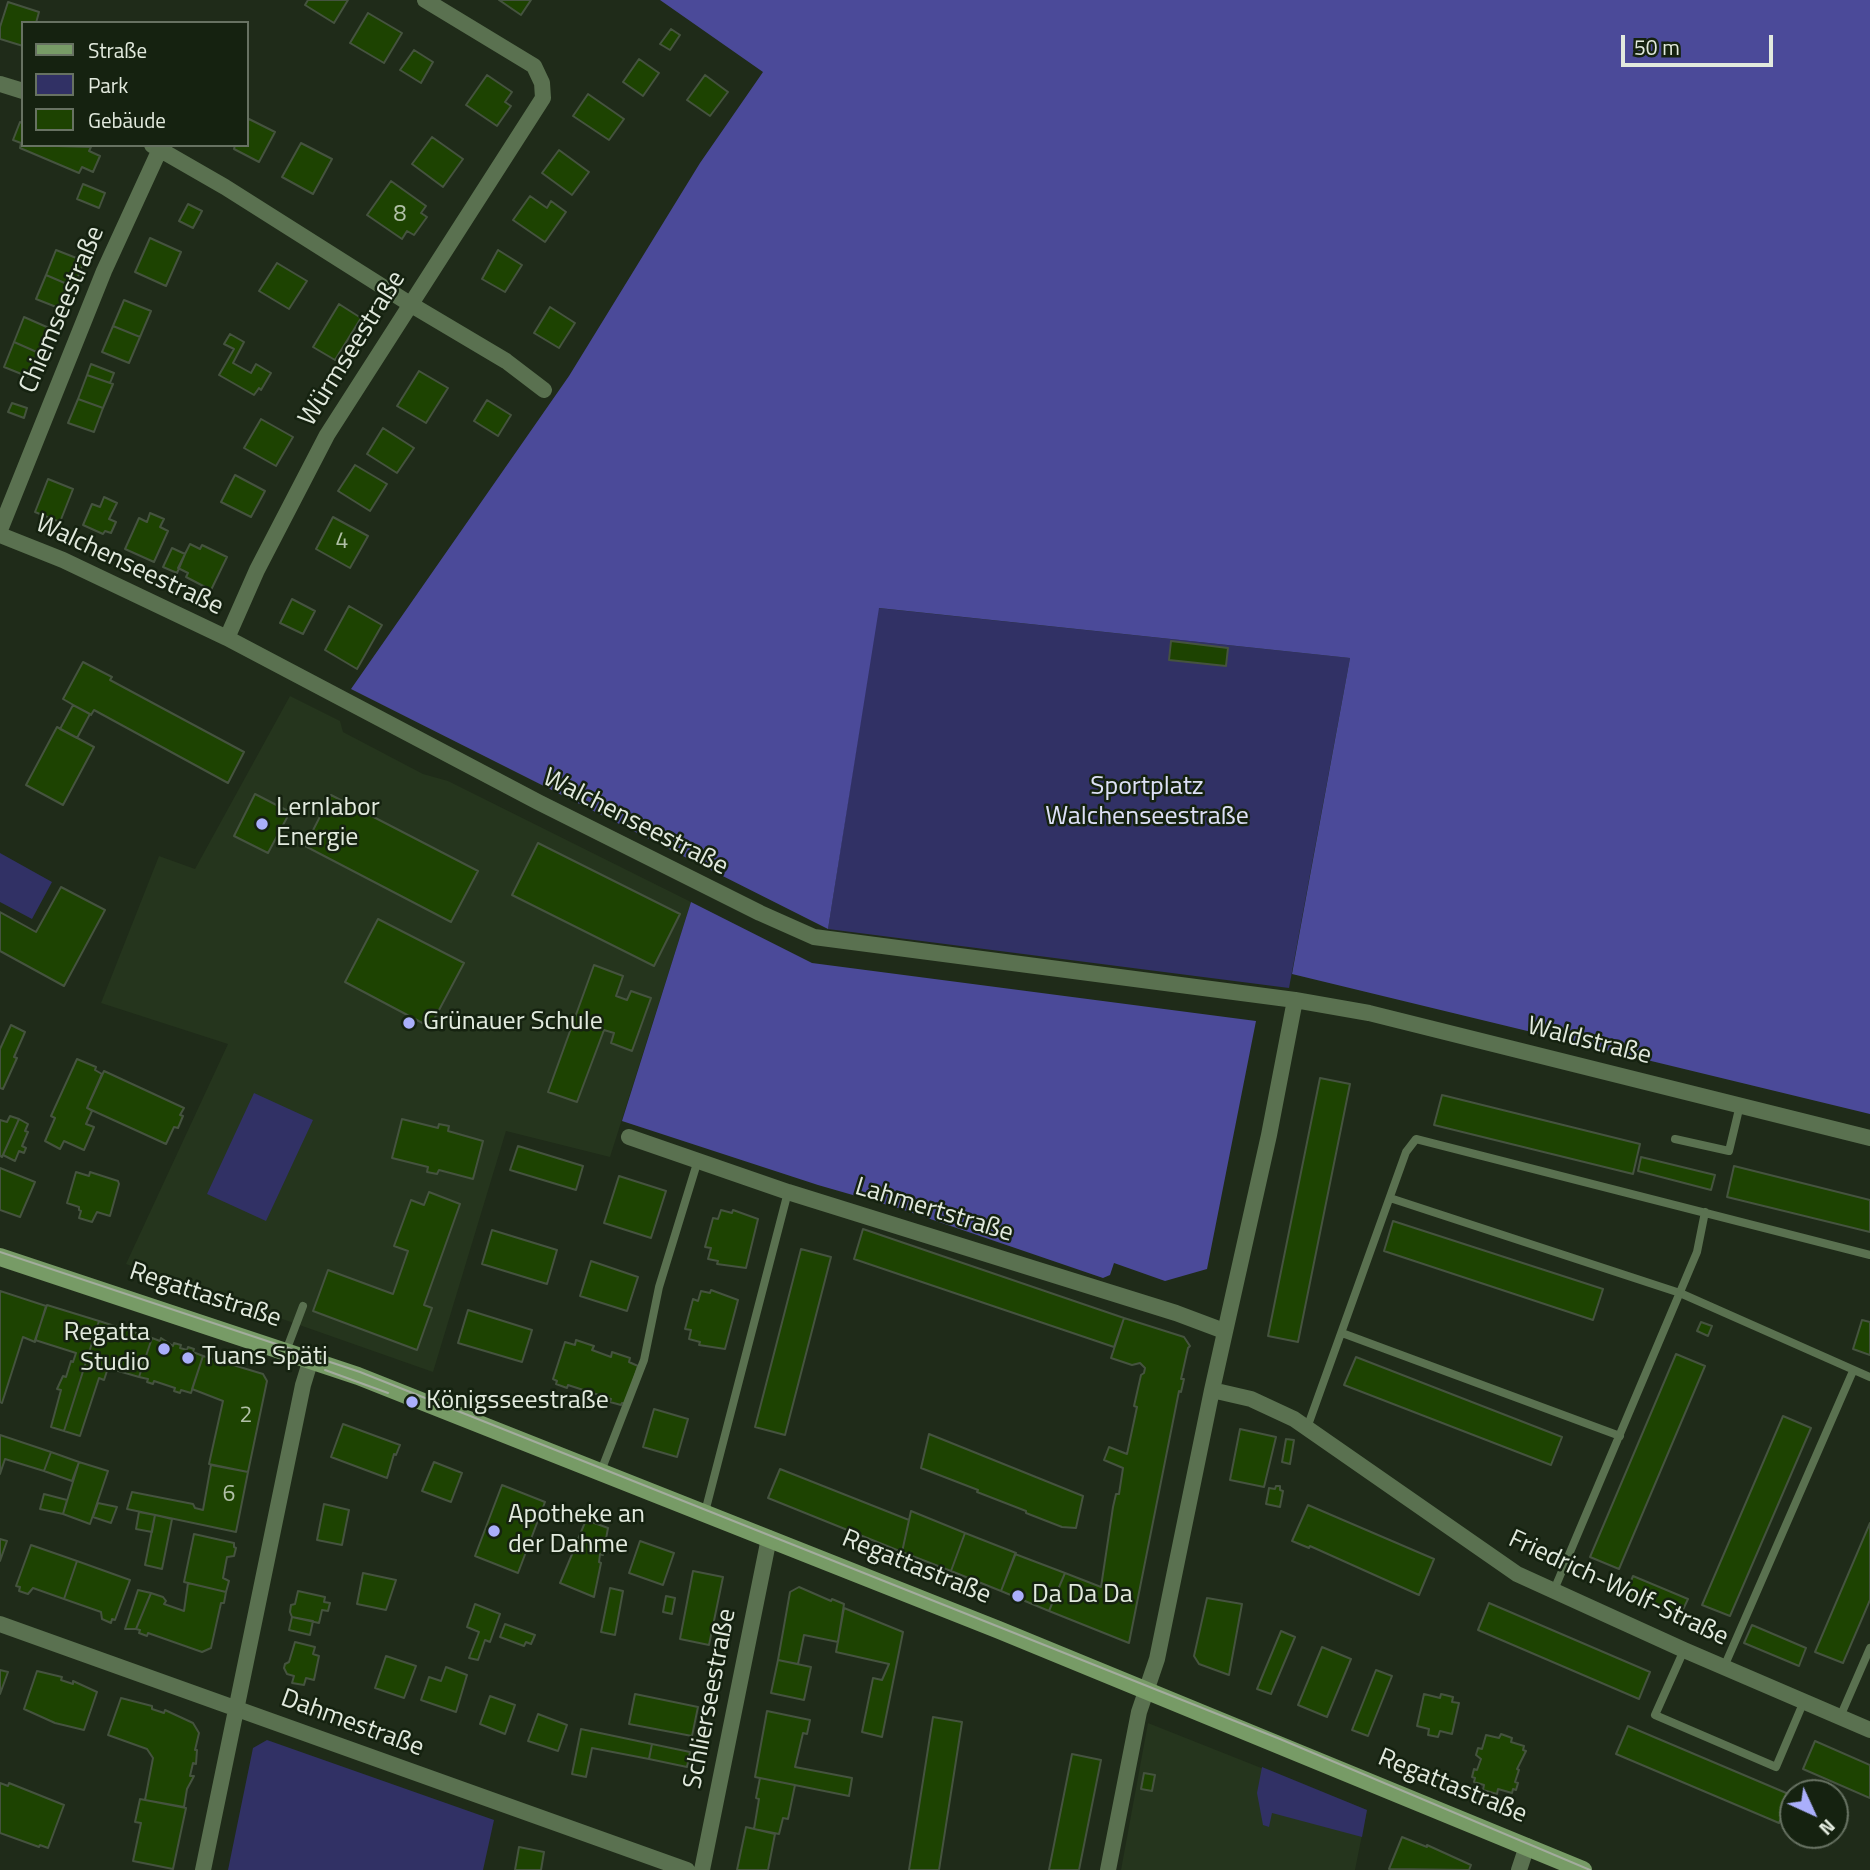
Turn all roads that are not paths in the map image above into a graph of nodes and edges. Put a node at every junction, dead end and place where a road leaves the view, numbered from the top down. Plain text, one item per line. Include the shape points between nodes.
1 (425, 0) edge
2 (0, 84) edge
3 (21, 91) edge
4 (156, 147) edge
5 (410, 304) junction
6 (544, 390) dead end
7 (0, 533) edge
8 (227, 639) junction
9 (1295, 1000) junction
10 (1740, 1105) junction
11 (629, 1137) dead end
12 (1870, 1138) edge
13 (1675, 1139) dead end
14 (698, 1160) junction
15 (788, 1192) junction
16 (1390, 1198) junction
17 (1705, 1212) junction
18 (1870, 1255) edge
19 (0, 1257) edge
20 (1680, 1293) junction
21 (303, 1306) dead end
22 (1224, 1331) junction
23 (1342, 1333) junction
24 (286, 1351) junction
25 (311, 1359) junction
26 (1853, 1371) junction
27 (1870, 1377) edge
28 (1212, 1390) junction
29 (1307, 1427) junction
30 (1620, 1436) junction
31 (601, 1471) junction
32 (705, 1512) junction
33 (769, 1538) junction
34 (1554, 1590) junction
35 (0, 1624) edge
36 (1870, 1648) edge
37 (1684, 1650) junction
38 (1724, 1667) junction
39 (1146, 1690) junction
40 (1804, 1701) junction
41 (235, 1707) junction
42 (1840, 1717) junction
43 (1870, 1730) edge
44 (1527, 1846) junction
45 (203, 1870) edge
46 (687, 1870) edge
47 (702, 1870) edge
48 (1108, 1870) edge
49 (1519, 1870) edge
50 (1583, 1870) edge

1 - 5 street, Würmseestraße via 534,66 543,99
2 - 3 street
4 - 5 street
4 - 7 street, Chiemseestraße
5 - 6 street via 506,361
5 - 8 street, Würmseestraße via 327,435
7 - 8 street, Walchenseestraße
8 - 9 street, Walchenseestraße via 538,802 814,937
9 - 10 street, Waldstraße via 1369,1013
9 - 22 street
10 - 12 street, Waldstraße
10 - 13 lane via 1729,1151
11 - 14 street, Lahmertstraße
14 - 15 street, Lahmertstraße
14 - 31 lane via 659,1287 644,1360
15 - 22 street, Lahmertstraße
15 - 32 lane
16 - 17 lane via 1406,1152 1416,1139
16 - 20 lane
16 - 23 lane
17 - 18 lane
17 - 20 lane via 1697,1252
19 - 24 main road, Regattastraße
20 - 26 lane
20 - 30 lane
21 - 24 lane
22 - 28 street
23 - 29 lane
23 - 30 lane
24 - 25 main road, Regattastraße
25 - 31 main road, Regattastraße
25 - 41 street
26 - 27 lane
26 - 38 lane
28 - 29 street, Friedrich-Wolf-Straße via 1251,1399
28 - 39 street via 1157,1659
29 - 34 street, Friedrich-Wolf-Straße via 1517,1574
30 - 34 lane
31 - 32 main road, Regattastraße
32 - 33 main road, Regattastraße
33 - 39 main road, Regattastraße
33 - 47 street, Schlierseestraße
34 - 37 street, Friedrich-Wolf-Straße
35 - 41 street, Dahmestraße
36 - 42 lane
37 - 38 street, Friedrich-Wolf-Straße
37 - 40 lane via 1655,1715 1776,1767
38 - 40 street, Friedrich-Wolf-Straße
39 - 44 main road, Regattastraße
39 - 48 street
40 - 42 street, Friedrich-Wolf-Straße
41 - 45 street
41 - 46 street, Dahmestraße
42 - 43 street, Friedrich-Wolf-Straße
44 - 49 street
44 - 50 main road, Regattastraße

